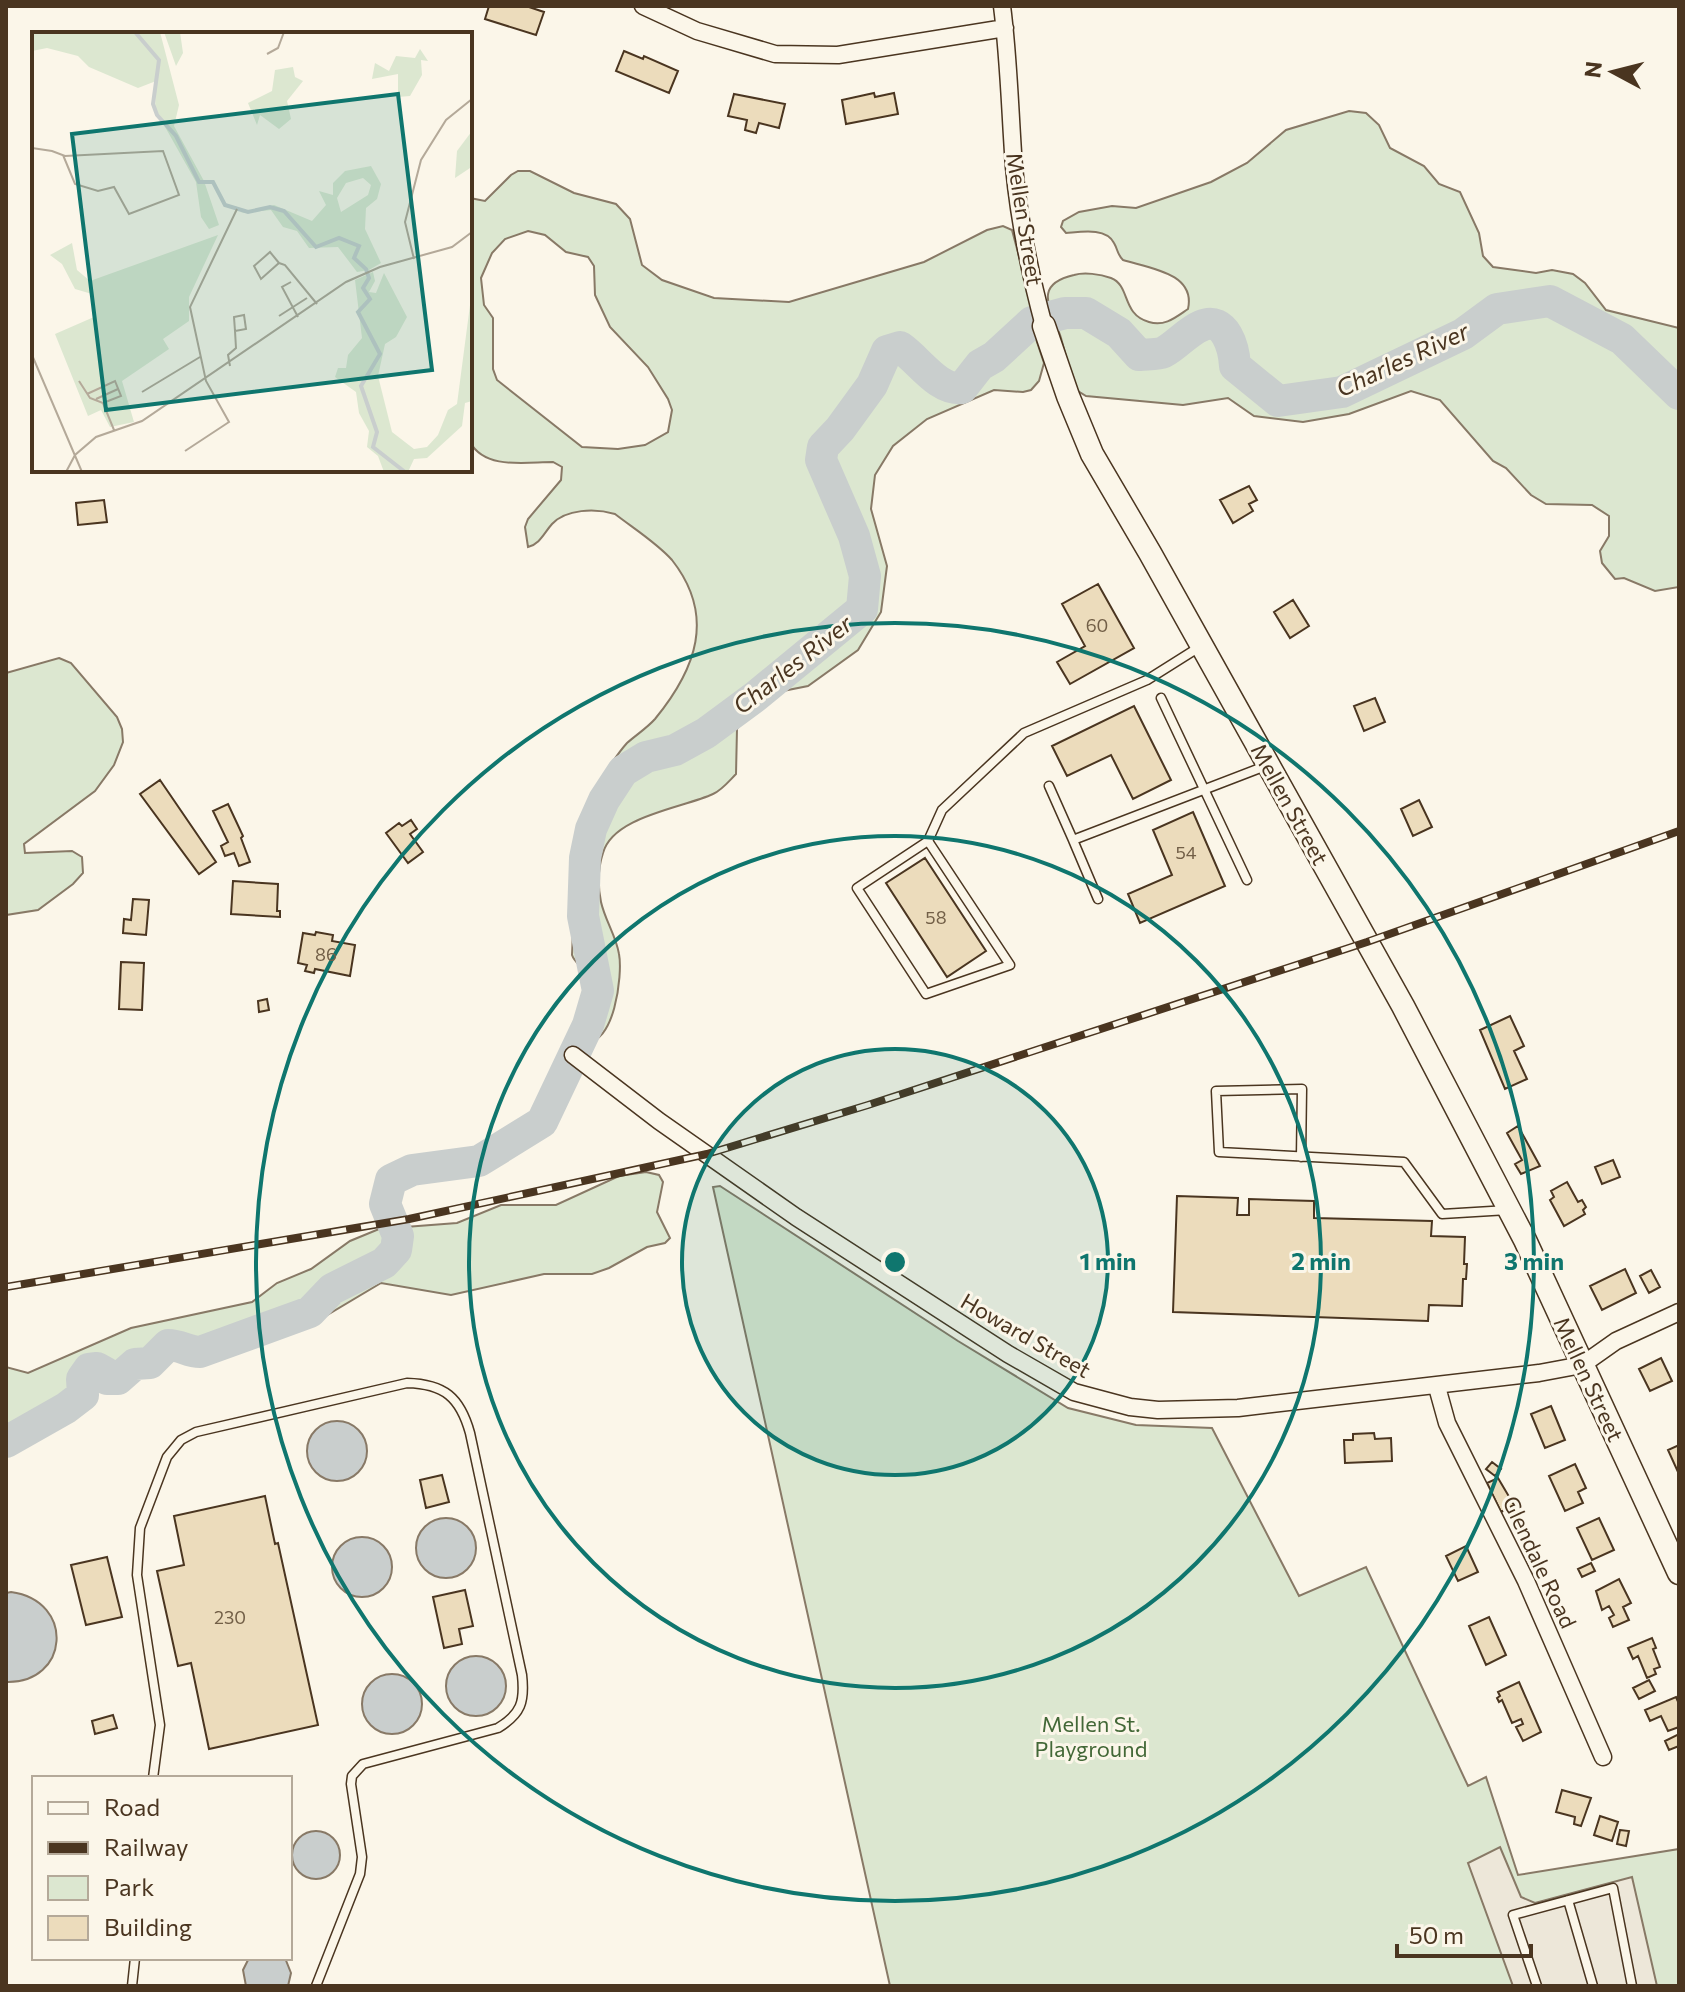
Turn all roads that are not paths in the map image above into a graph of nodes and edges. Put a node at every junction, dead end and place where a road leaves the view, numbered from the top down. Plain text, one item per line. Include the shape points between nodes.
1 (643, 6) edge
2 (1002, 6) edge
3 (1005, 28) junction
4 (1042, 318) joint
5 (1202, 646) junction
6 (1161, 698) dead end
7 (1269, 765) junction
8 (1049, 786) dead end
9 (1205, 789) junction
10 (1073, 840) junction
11 (928, 841) junction
12 (1247, 880) dead end
13 (1098, 899) dead end
14 (573, 1055) dead end
15 (1301, 1157) junction
16 (1509, 1210) junction
17 (1679, 1312) edge
18 (1582, 1365) junction
19 (1437, 1387) junction
20 (1679, 1573) edge
21 (1603, 1757) dead end
22 (153, 1776) edge
23 (1568, 1900) junction
24 (135, 1960) edge
25 (132, 1986) edge
26 (316, 1986) edge
27 (1537, 1986) edge
28 (1593, 1986) edge
29 (1632, 1986) edge

1 - 3 street via 697,31 775,54 838,55
2 - 3 street, Mellen Street
3 - 4 street, Mellen Street via 1014,169
4 - 5 street, Mellen Street via 1092,454
5 - 7 street, Mellen Street
5 - 11 lane via 1147,680 1024,733 942,810
6 - 9 lane
7 - 9 lane
7 - 16 street, Mellen Street
8 - 10 lane
9 - 10 lane
9 - 12 lane
10 - 13 lane
11 - 11 lane via 1010,965 926,994 857,888
14 - 19 street, Howard Street via 796,1217 1074,1392 1158,1410 1238,1408
15 - 15 lane via 1219,1152 1216,1091 1302,1089
15 - 16 lane via 1404,1162 1442,1214
16 - 18 street, Mellen Street
17 - 18 street via 1616,1341
18 - 19 street, Howard Street
18 - 20 street, Mellen Street
19 - 21 street, Glendale Road via 1447,1423 1526,1581
22 - 26 lane via 160,1725 137,1575 140,1528 167,1457 196,1432 407,1383 426,1383 444,1391 465,1414 524,1692 514,1718 498,1728 372,1761 352,1776 360,1874
23 - 27 lane via 1513,1915
23 - 28 lane
23 - 29 lane via 1613,1888
24 - 25 lane

